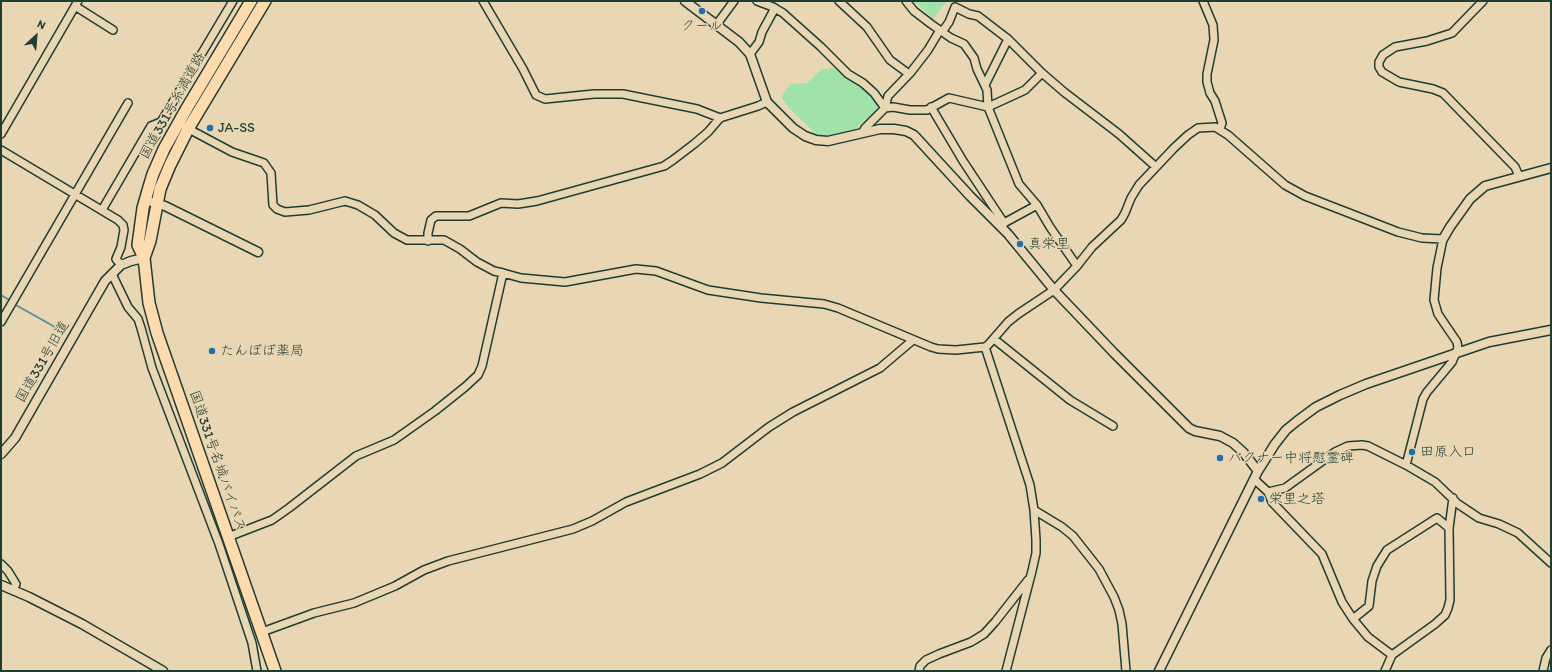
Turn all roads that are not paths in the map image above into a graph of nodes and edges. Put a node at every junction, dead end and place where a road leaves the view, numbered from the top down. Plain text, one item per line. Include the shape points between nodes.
1 (234, 1) edge
2 (251, 1) edge
3 (265, 1) edge
4 (483, 1) edge
5 (685, 1) edge
6 (734, 1) edge
7 (757, 1) edge
8 (839, 1) edge
9 (906, 1) edge
10 (1203, 1) edge
11 (1483, 1) edge
12 (77, 3) edge
13 (775, 8) junction
14 (232, 18) junction
15 (717, 24) junction
16 (113, 30) dead end
17 (941, 31) junction
18 (1008, 39) junction
19 (750, 54) junction
20 (1042, 73) junction
21 (909, 74) junction
22 (985, 85) junction
23 (767, 102) junction
24 (128, 103) dead end
25 (931, 107) junction
26 (988, 107) junction
27 (885, 108) junction
28 (720, 118) junction
29 (178, 123) junction
30 (188, 129) junction
31 (1220, 129) junction
32 (862, 133) junction
33 (1, 134) edge
34 (1, 150) edge
35 (1156, 167) junction
36 (1551, 168) edge
37 (1519, 176) junction
38 (74, 193) junction
39 (145, 200) junction
40 (157, 203) junction
41 (1037, 205) junction
42 (102, 210) junction
43 (1003, 225) junction
44 (1443, 239) junction
45 (428, 241) junction
46 (258, 252) dead end
47 (144, 258) junction
48 (121, 265) junction
49 (1077, 266) junction
50 (503, 273) junction
51 (112, 274) junction
52 (1054, 290) junction
53 (1, 322) edge
54 (1551, 330) edge
55 (994, 339) junction
56 (913, 340) junction
57 (985, 347) junction
58 (1457, 353) junction
59 (1113, 426) dead end
60 (1, 454) edge
61 (1406, 465) junction
62 (1256, 475) junction
63 (1268, 492) junction
64 (1453, 498) junction
65 (215, 500) junction
66 (204, 504) junction
67 (1034, 510) junction
68 (1449, 528) junction
69 (228, 537) junction
70 (1551, 563) edge
71 (1, 564) edge
72 (1029, 578) junction
73 (1, 585) edge
74 (13, 590) junction
75 (1352, 619) junction
76 (262, 632) junction
77 (1551, 650) edge
78 (1392, 655) junction
79 (162, 671) edge
80 (257, 671) edge
81 (275, 671) edge
82 (919, 671) edge
83 (1006, 671) edge
84 (1126, 671) edge
85 (1159, 671) edge
86 (1386, 671) edge
87 (1543, 671) edge

1 - 14 street
2 - 14 highway, 国道331号糸満道路
3 - 30 highway, 国道331号糸満道路
4 - 28 street via 536,95 545,99 623,94 697,109
5 - 15 street
6 - 15 street
7 - 13 street
8 - 21 street via 867,27 890,60
9 - 17 street via 914,11
10 - 31 street via 1213,25 1214,40 1207,82 1222,123
11 - 37 street via 1452,33 1441,38 1395,46 1383,55 1379,67 1382,72 1399,82 1443,93 1515,167
12 - 16 street
12 - 33 street
13 - 19 street via 759,42
13 - 27 street via 848,74 863,83
14 - 29 highway, 国道331号糸満道路
14 - 42 street via 161,122 151,126
15 - 19 street
17 - 18 street via 949,22 955,7 978,16
17 - 21 street
17 - 22 street via 964,44 974,58
18 - 20 street
18 - 22 street
19 - 23 street
20 - 26 street via 1025,90
20 - 35 street
21 - 27 street via 888,96
22 - 26 street
23 - 28 street
23 - 32 street via 793,128 816,140 828,141
24 - 38 street
25 - 26 street via 949,98
25 - 27 street via 926,110
25 - 43 street
26 - 41 street via 1019,184
27 - 32 street
28 - 45 street via 708,132 664,166 537,201 501,203 469,216 436,216 431,220
29 - 30 street
29 - 39 highway, 国道331号糸満道路 via 153,174
30 - 40 highway, 国道331号糸満道路 via 165,177
30 - 45 street via 232,152 264,163 271,173 273,205 277,209 294,212 345,201 375,215 394,233 407,240
31 - 35 street via 1210,126 1193,130
31 - 44 street via 1285,185 1305,196 1398,232 1422,238
32 - 43 street via 894,129 914,135 970,196
34 - 38 street
35 - 49 street via 1130,198 1121,220 1092,247
36 - 37 street
37 - 44 street via 1480,189
38 - 42 street
38 - 53 street
39 - 40 street
39 - 47 highway, 国道331号糸満道路 via 138,245
40 - 46 street
40 - 47 highway, 国道331号糸満道路
41 - 43 street
41 - 49 street
42 - 48 street via 123,225 121,247 116,259
43 - 52 street
44 - 58 street via 1434,300 1438,314 1457,342
45 - 50 street via 444,240 477,262
47 - 48 street
47 - 65 highway, 国道331号名城バイパス via 146,290 152,318
48 - 51 street, 国道331号旧道
49 - 52 street
50 - 56 street via 521,278 565,282 636,269 656,271 708,290 824,304
50 - 69 street via 482,366 465,387 394,440 356,456 272,520
51 - 60 street, 国道331号旧道 via 105,281 15,438
51 - 66 street via 128,307 138,319 160,389
52 - 55 street via 1008,322
52 - 62 street via 1189,428 1220,436 1233,443 1243,452
54 - 58 street via 1489,342
55 - 57 street
55 - 59 street via 1070,400
56 - 57 street via 938,349
56 - 76 street via 880,368 793,412 722,462 700,474 626,502 573,529 448,561 354,603 314,613
57 - 67 street via 1030,485
58 - 61 street via 1423,399
58 - 62 street via 1366,384 1316,407 1286,430
61 - 63 street via 1375,448 1362,444 1354,445 1335,452 1285,488
61 - 64 street via 1435,482
62 - 63 street
62 - 85 street
63 - 75 street via 1272,502 1322,554
64 - 68 street
64 - 70 street via 1479,518 1518,533
65 - 66 street
65 - 69 highway, 国道331号名城バイパス
66 - 80 street via 252,643
67 - 72 street via 1036,553
67 - 84 street via 1073,536 1099,569 1119,610
68 - 75 street via 1437,518 1387,550 1377,566 1372,581 1369,606
68 - 78 street via 1450,600 1445,615
69 - 76 highway, 国道331号名城バイパス
71 - 74 street via 16,584
72 - 82 street via 984,634 926,660
72 - 83 street
73 - 74 street
74 - 79 street via 82,624
75 - 78 street via 1368,637
76 - 81 highway, 国道331号名城バイパス
77 - 87 street
78 - 86 street

